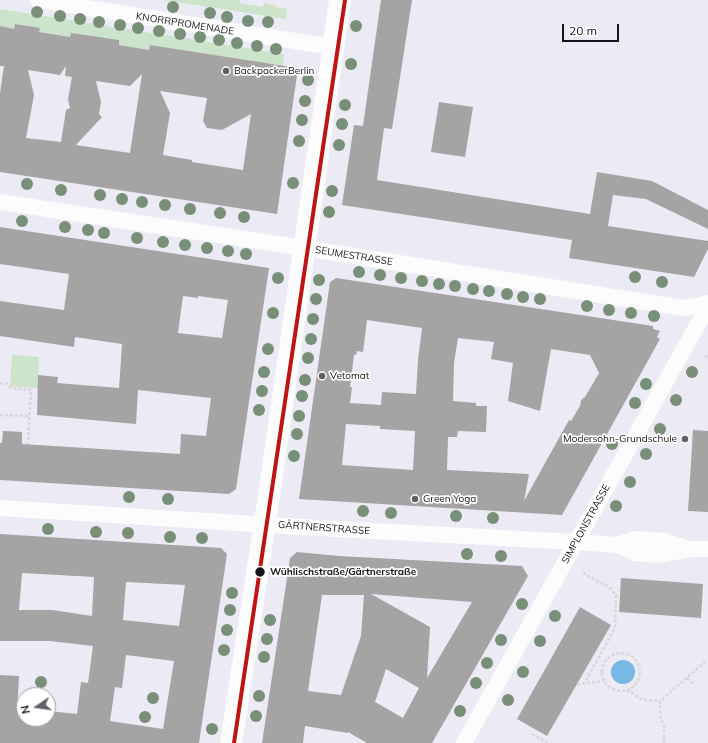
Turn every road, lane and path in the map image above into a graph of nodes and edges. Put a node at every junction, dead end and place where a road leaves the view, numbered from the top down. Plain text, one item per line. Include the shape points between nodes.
1 (38, 0) edge
2 (340, 0) edge
3 (333, 47) junction
4 (0, 202) edge
5 (304, 248) junction
6 (708, 303) edge
7 (708, 306) edge
8 (0, 383) edge
9 (0, 415) edge
10 (29, 416) junction
11 (28, 444) dead end
12 (0, 508) edge
13 (264, 524) junction
14 (576, 542) junction
15 (708, 549) edge
16 (583, 573) dead end
17 (706, 662) dead end
18 (687, 678) junction
19 (604, 682) junction
20 (577, 684) dead end
21 (584, 684) junction
22 (694, 685) dead end
23 (626, 690) junction
24 (660, 701) junction
25 (532, 734) dead end
26 (231, 743) edge
27 (464, 743) edge
28 (548, 743) edge
29 (664, 743) edge

1 - 3 street, KNORRPROMENADE
2 - 3 street
3 - 5 street
4 - 5 street, SEUMESTRASSE
5 - 6 street, SEUMESTRASSE via 683,308
5 - 13 street
7 - 14 street, SIMPLONSTRASSE
8 - 10 path via 11,388 31,390
9 - 10 path
10 - 11 path
12 - 13 street, GÄRTNERSTRASSE
13 - 14 street, GÄRTNERSTRASSE
13 - 26 street
14 - 15 street, GÄRTNERSTRASSE via 618,545 635,553 659,555 691,549
14 - 27 street, SIMPLONSTRASSE
16 - 21 path via 609,587 616,595 615,628
17 - 18 path
18 - 22 path
18 - 24 path
19 - 21 path
19 - 23 path via 614,690
19 - 23 path via 602,669 607,658 618,652 625,653 636,659 640,671 637,683
20 - 21 path
23 - 24 path via 643,700
24 - 29 path
25 - 28 path

